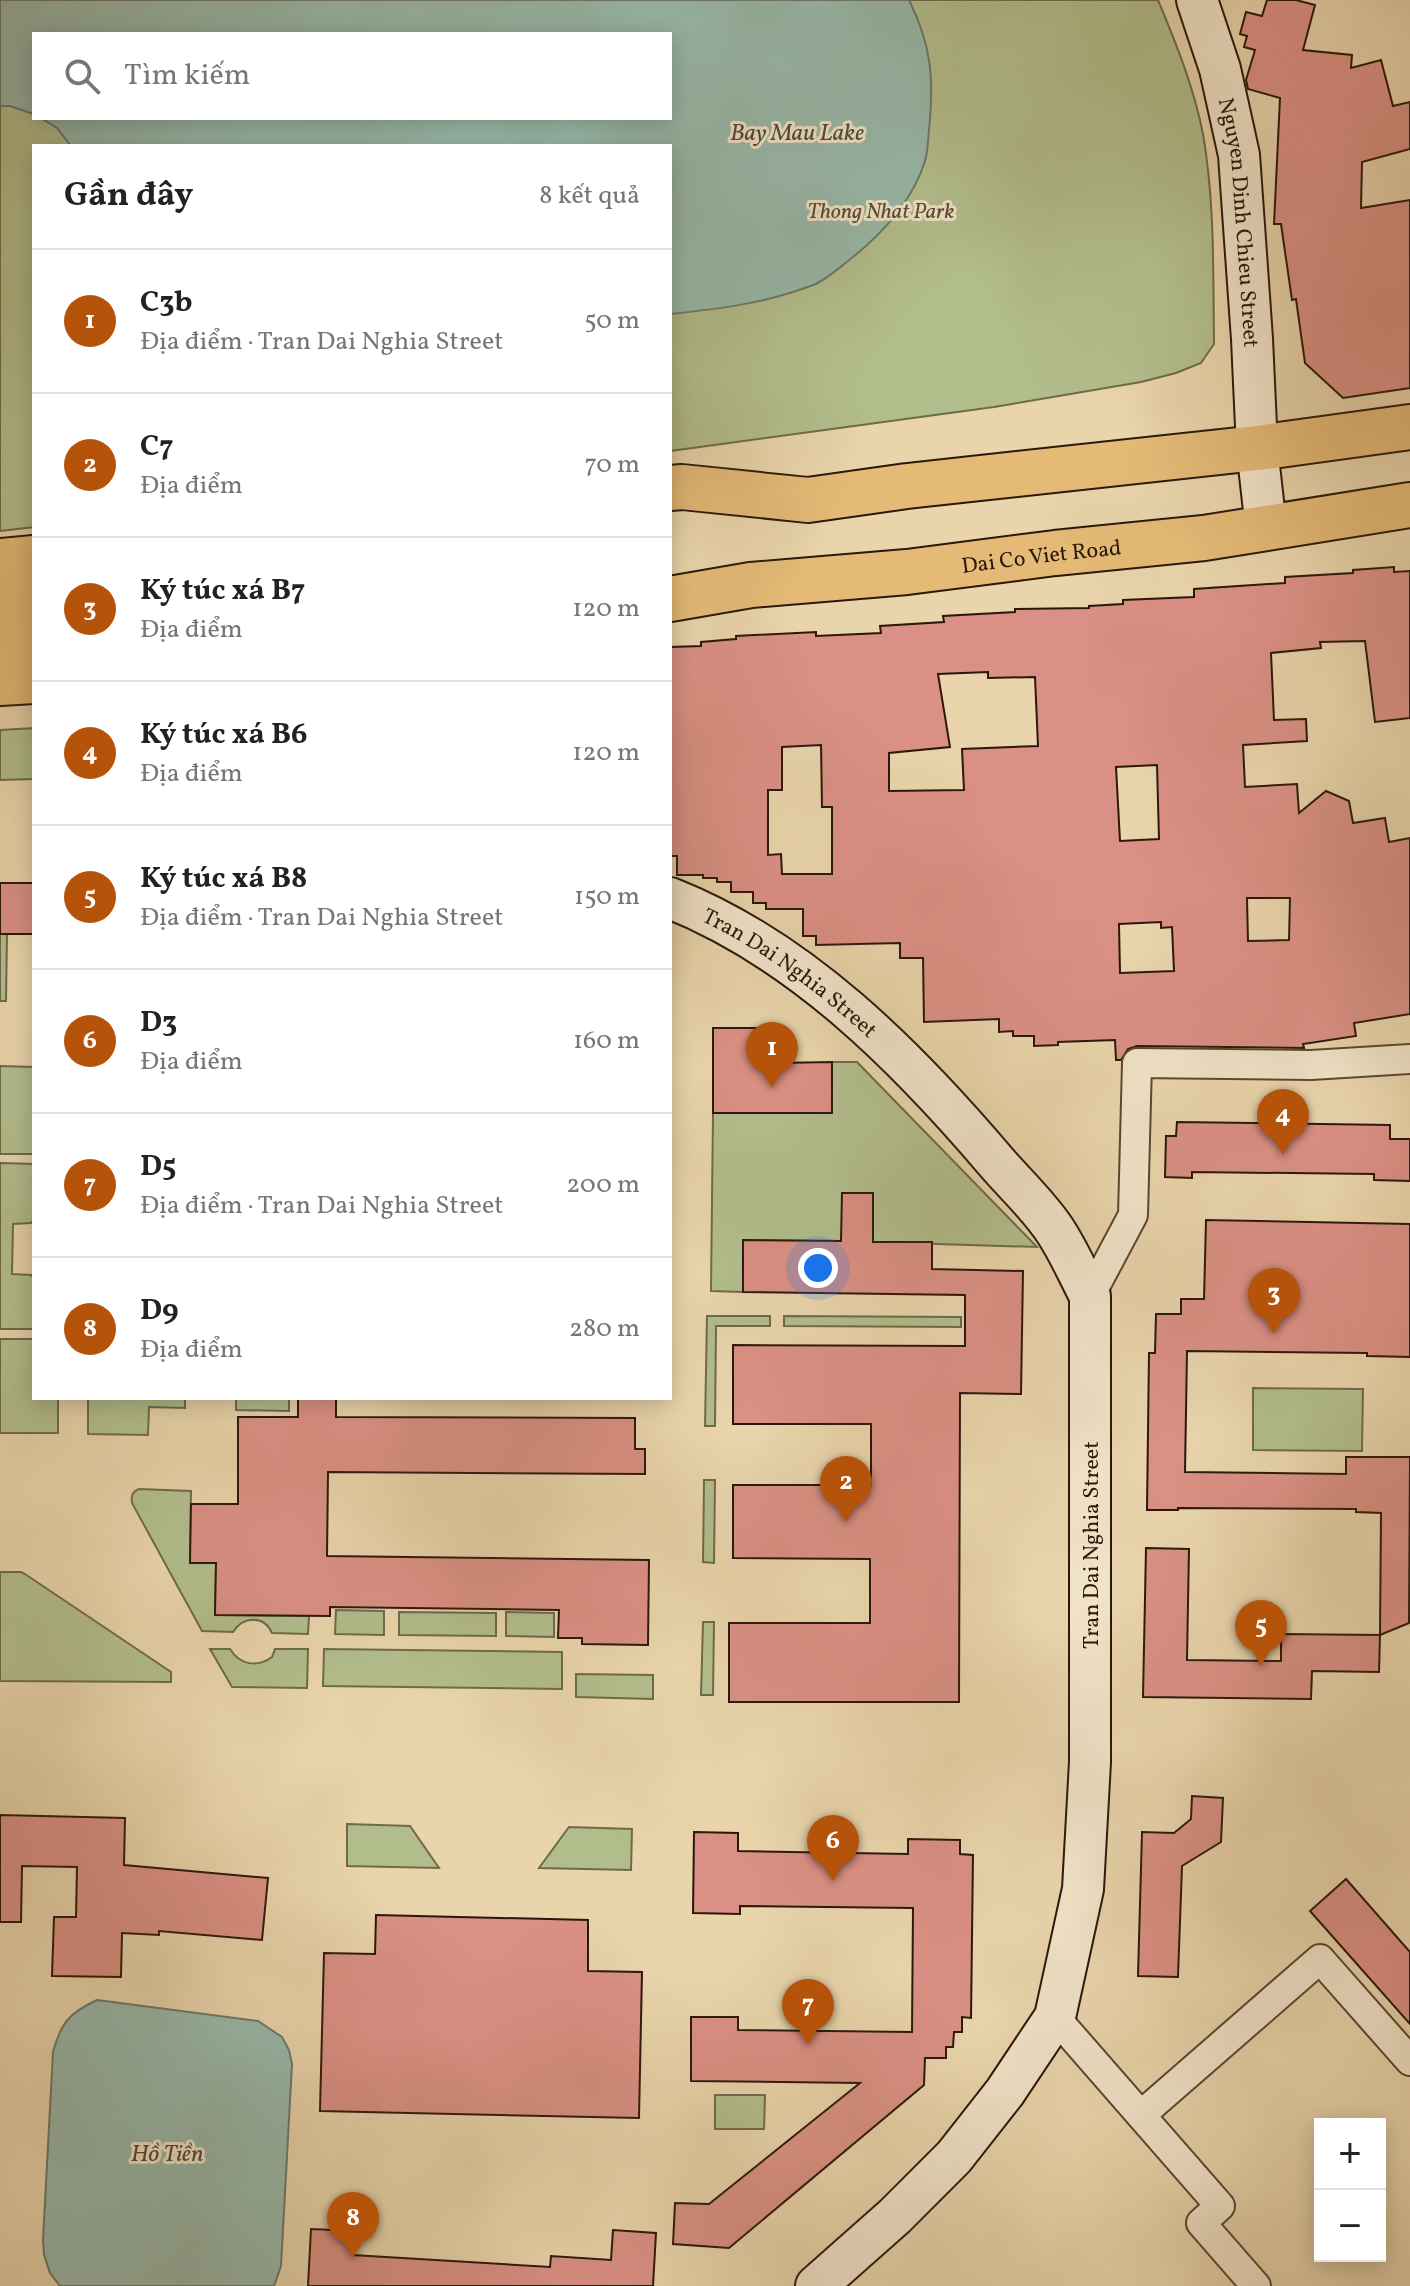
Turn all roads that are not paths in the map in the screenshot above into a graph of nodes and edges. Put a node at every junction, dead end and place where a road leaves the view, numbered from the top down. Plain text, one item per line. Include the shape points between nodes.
1 (1197, 0) edge
2 (1410, 427) edge
3 (1257, 448) junction
4 (672, 488) edge
5 (808, 500) junction
6 (1410, 505) edge
7 (672, 517) edge
8 (1266, 528) junction
9 (32, 558) edge
10 (0, 561) edge
11 (672, 575) edge
12 (751, 585) junction
13 (32, 596) edge
14 (0, 599) edge
15 (672, 599) edge
16 (32, 639) edge
17 (0, 641) edge
18 (32, 681) edge
19 (0, 683) edge
20 (672, 899) edge
21 (1410, 1059) edge
22 (1090, 1296) junction
23 (1055, 2017) junction
24 (1410, 2061) edge
25 (1141, 2115) junction
26 (816, 2286) edge
27 (1256, 2286) edge

1 - 3 street, Nguyen Dinh Chieu Street via 1220,69 1239,155
2 - 3 main road
3 - 5 main road
3 - 8 street, Nguyen Dinh Chieu Street
4 - 5 main road
5 - 7 main road
6 - 8 main road, Dai Co Viet Road
8 - 12 main road, Dai Co Viet Road via 907,572
9 - 10 main road
11 - 12 main road
12 - 15 main road, Dai Co Viet Road
13 - 14 main road
16 - 17 main road
18 - 19 main road
20 - 22 street, Tran Dai Nghia Street via 744,933 793,965 894,1052 961,1120 1055,1231
21 - 22 street via 1311,1065 1137,1063 1133,1215
22 - 23 street, Tran Dai Nghia Street via 1090,1762 1083,1889
23 - 25 street
23 - 26 street, Tran Dai Nghia Street via 954,2157
24 - 25 street via 1320,1959
25 - 27 street via 1220,2206 1201,2223

